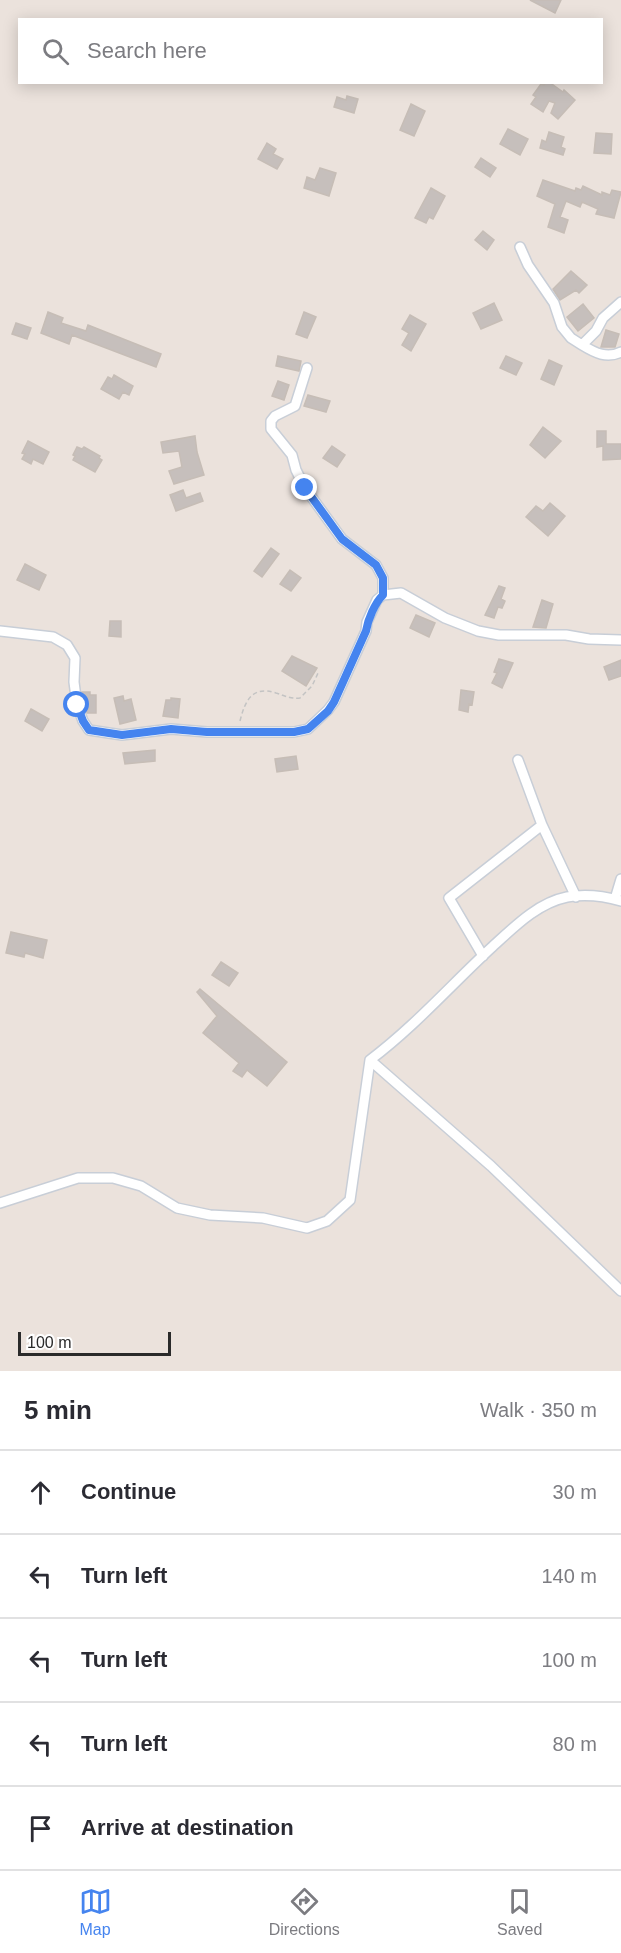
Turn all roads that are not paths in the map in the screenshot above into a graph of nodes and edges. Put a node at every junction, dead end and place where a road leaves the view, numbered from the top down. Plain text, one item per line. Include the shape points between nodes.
1 (520, 248) dead end
2 (621, 302) edge
3 (582, 345) junction
4 (621, 352) edge
5 (307, 368) dead end
6 (383, 595) junction
7 (0, 631) edge
8 (621, 640) edge
9 (518, 760) dead end
10 (542, 825) junction
11 (621, 879) edge
12 (576, 897) junction
13 (618, 900) edge
14 (483, 956) junction
15 (370, 1060) junction
16 (0, 1203) edge
17 (621, 1292) edge

1 - 3 street via 554,303 562,327
2 - 3 street
3 - 4 street via 606,355
5 - 6 street via 295,406 275,416 271,429 292,455 305,488 342,539 376,565 383,578
6 - 7 street via 377,600 334,702 316,723 294,732 171,729 122,735 89,730 77,705 75,658 67,645 53,637
6 - 8 street via 401,593 445,618 499,635
9 - 10 street
10 - 12 street
10 - 14 street via 449,898
11 - 13 street
12 - 13 street
12 - 14 street via 566,897 538,909
14 - 15 street
15 - 16 street via 350,1200 327,1221 307,1228 263,1218 210,1215 177,1208 141,1186 113,1178 78,1178
15 - 17 street via 491,1166

